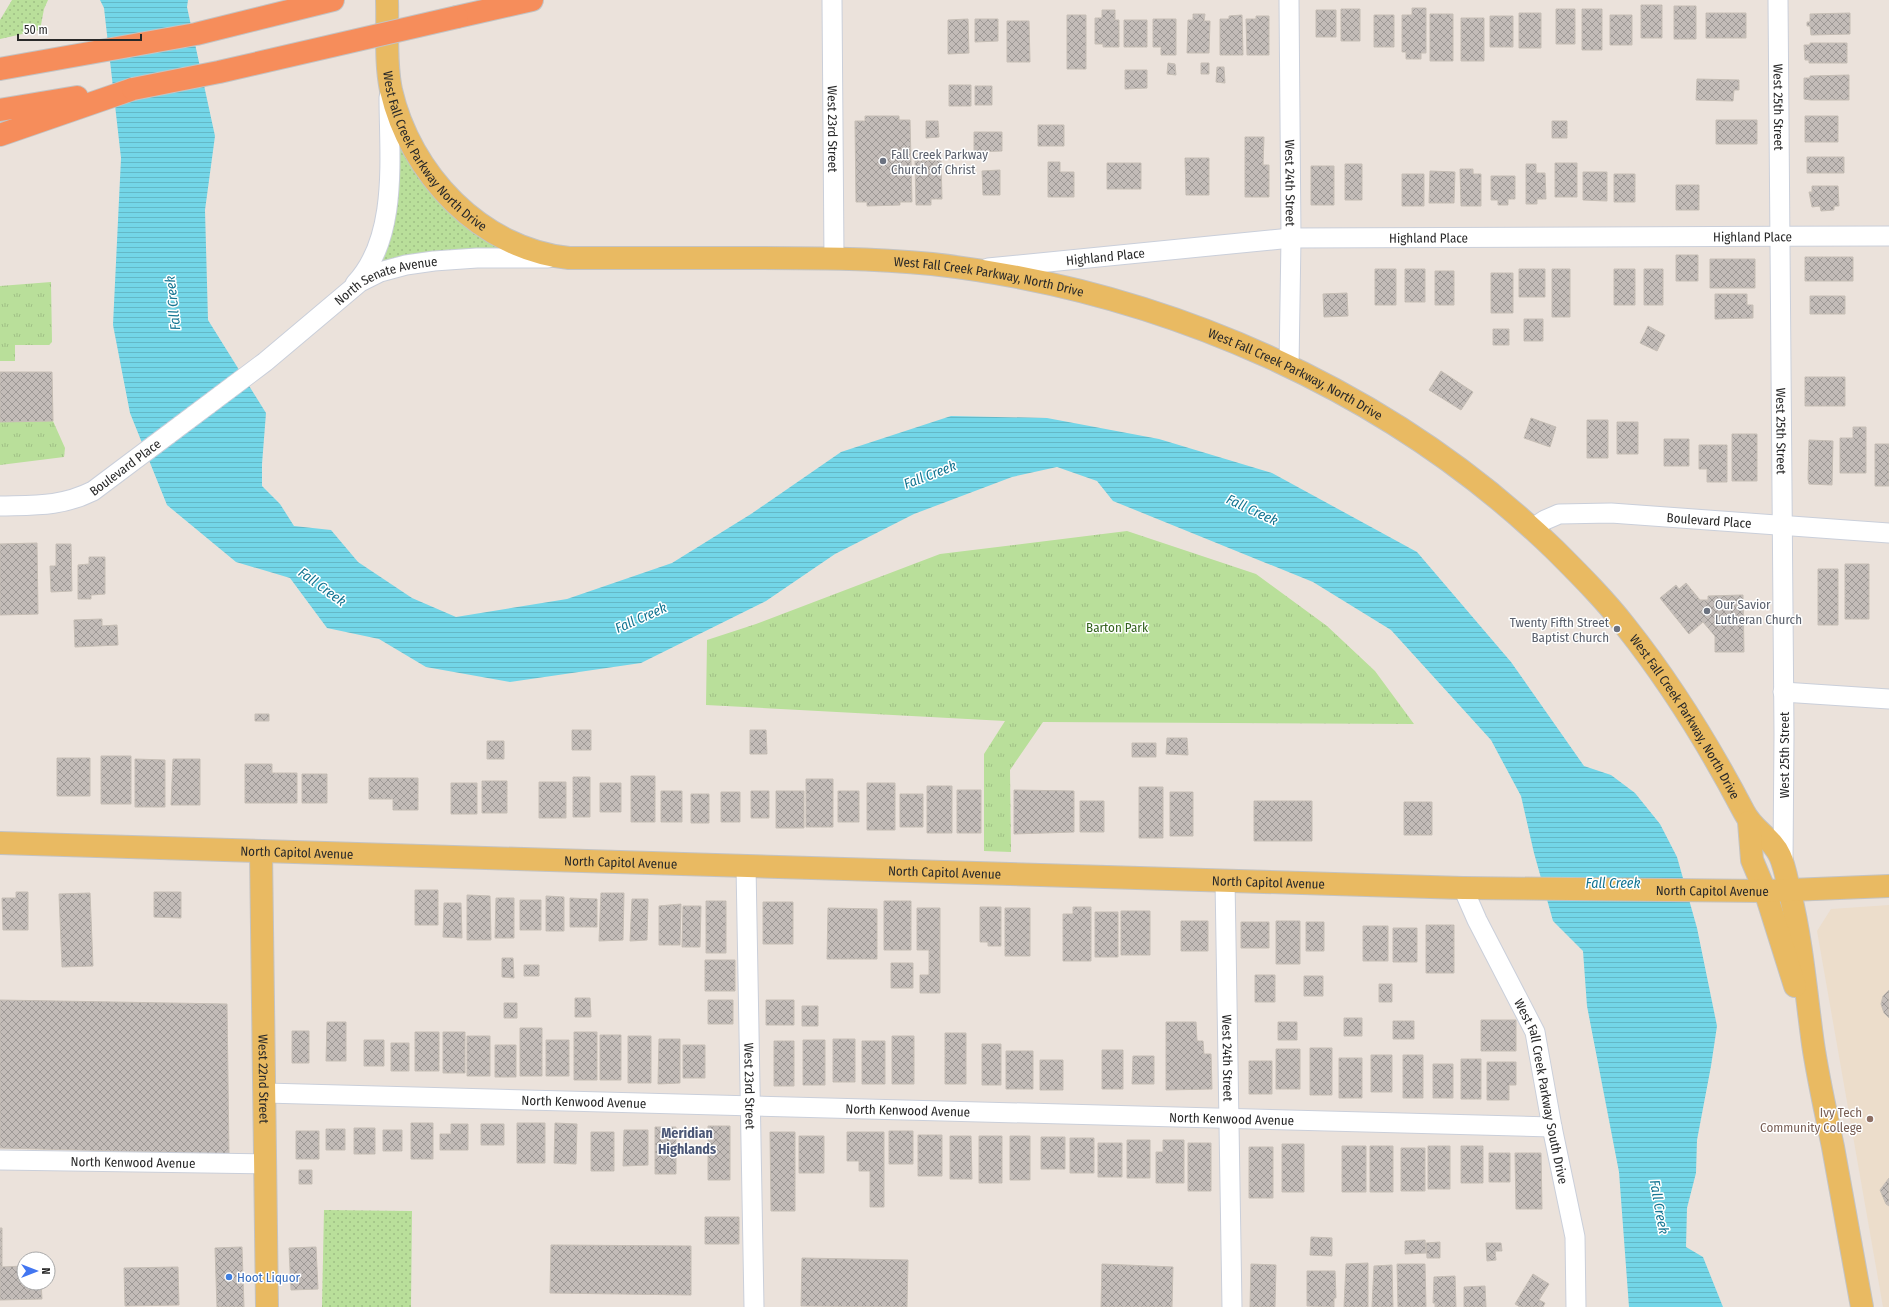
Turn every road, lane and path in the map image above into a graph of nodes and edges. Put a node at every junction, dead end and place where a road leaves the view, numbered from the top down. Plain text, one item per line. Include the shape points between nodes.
1 (333, 0) edge
2 (387, 0) edge
3 (532, 0) edge
4 (832, 0) edge
5 (1289, 0) edge
6 (1778, 0) edge
7 (0, 68) edge
8 (388, 73) junction
9 (0, 110) edge
10 (27, 114) junction
11 (0, 135) edge
12 (1889, 236) edge
13 (1781, 237) junction
14 (1291, 238) junction
15 (569, 258) junction
16 (663, 258) joint
17 (834, 258) junction
18 (969, 269) junction
19 (343, 295) junction
20 (1290, 367) junction
21 (234, 385) joint
22 (0, 506) edge
23 (1782, 526) junction
24 (1533, 528) junction
25 (1889, 533) edge
26 (1784, 692) junction
27 (1889, 699) edge
28 (1749, 822) junction
29 (0, 842) edge
30 (261, 851) junction
31 (1783, 862) junction
32 (746, 866) junction
33 (1225, 880) junction
34 (1889, 886) edge
35 (1463, 888) junction
36 (1789, 890) junction
37 (1765, 891) junction
38 (1814, 1048) junction
39 (265, 1093) junction
40 (751, 1106) junction
41 (1229, 1119) junction
42 (1552, 1126) junction
43 (0, 1160) edge
44 (265, 1164) junction
45 (267, 1307) edge
46 (754, 1307) edge
47 (1232, 1307) edge
48 (1576, 1307) edge
49 (1862, 1307) edge

1 - 7 highway via 196,34
2 - 8 main road
3 - 10 highway, bridge
4 - 17 street, West 23rd Street
5 - 14 street, West 24th Street
6 - 13 street, West 25th Street
8 - 15 main road, West Fall Creek Parkway North Drive via 401,126 410,145 429,174 455,203 484,227 509,242 546,254
8 - 19 street, West Fall Creek Parkway North Drive via 389,188 385,223 371,260 356,282
9 - 10 highway
10 - 11 highway
12 - 13 street, Highland Place
13 - 14 street, Highland Place
13 - 23 street, West 25th Street
14 - 18 street, Highland Place
14 - 20 street, West 24th Street
15 - 16 main road, West Fall Creek Parkway North Drive
15 - 19 street, North Senate Avenue via 477,258 406,265 380,272 360,282
16 - 17 main road, West Fall Creek Parkway, North Drive
17 - 18 main road, West Fall Creek Parkway, North Drive via 902,261
18 - 20 main road, West Fall Creek Parkway, North Drive via 1053,284 1107,297 1215,335
19 - 21 street, North Senate Avenue via 265,362
20 - 24 main road, West Fall Creek Parkway, North Drive via 1407,434 1475,482
21 - 22 street, Boulevard Place via 104,484 78,498 52,505
23 - 24 street, Boulevard Place via 1611,513 1559,514
23 - 25 street, Boulevard Place
23 - 26 street, West 25th Street
24 - 28 main road, West Fall Creek Parkway, North Drive via 1603,600 1650,658 1708,746
26 - 27 street
26 - 31 street, West 25th Street
28 - 31 main road, West Fall Creek Parkway, North Drive via 1772,843
28 - 37 main road, West Fall Creek Parkway, North Drive via 1752,860
29 - 30 main road, North Capitol Avenue
30 - 32 main road, North Capitol Avenue
30 - 39 main road, West 22nd Street
31 - 36 main road, West Fall Creek Parkway, North Drive
32 - 33 main road, North Capitol Avenue
32 - 40 street, West 23rd Street
33 - 35 main road, North Capitol Avenue
33 - 41 street, West 24th Street
34 - 36 main road, North Capitol Avenue
35 - 37 main road, North Capitol Avenue
35 - 42 street, West Fall Creek Parkway South Drive via 1535,1032
36 - 37 main road, North Capitol Avenue
36 - 38 main road, West Fall Creek Parkway, North Drive via 1797,921
37 - 38 main road, West Fall Creek Parkway, North Drive
38 - 49 main road, West Fall Creek Parkway, North Drive
39 - 40 street, North Kenwood Avenue
39 - 44 main road, West 22nd Street
40 - 41 street, North Kenwood Avenue
40 - 46 street, West 23rd Street
41 - 42 street, North Kenwood Avenue
41 - 47 street, West 24th Street
42 - 48 street, West Fall Creek Parkway South Drive via 1575,1237
43 - 44 street, North Kenwood Avenue
44 - 45 main road, West 22nd Street

